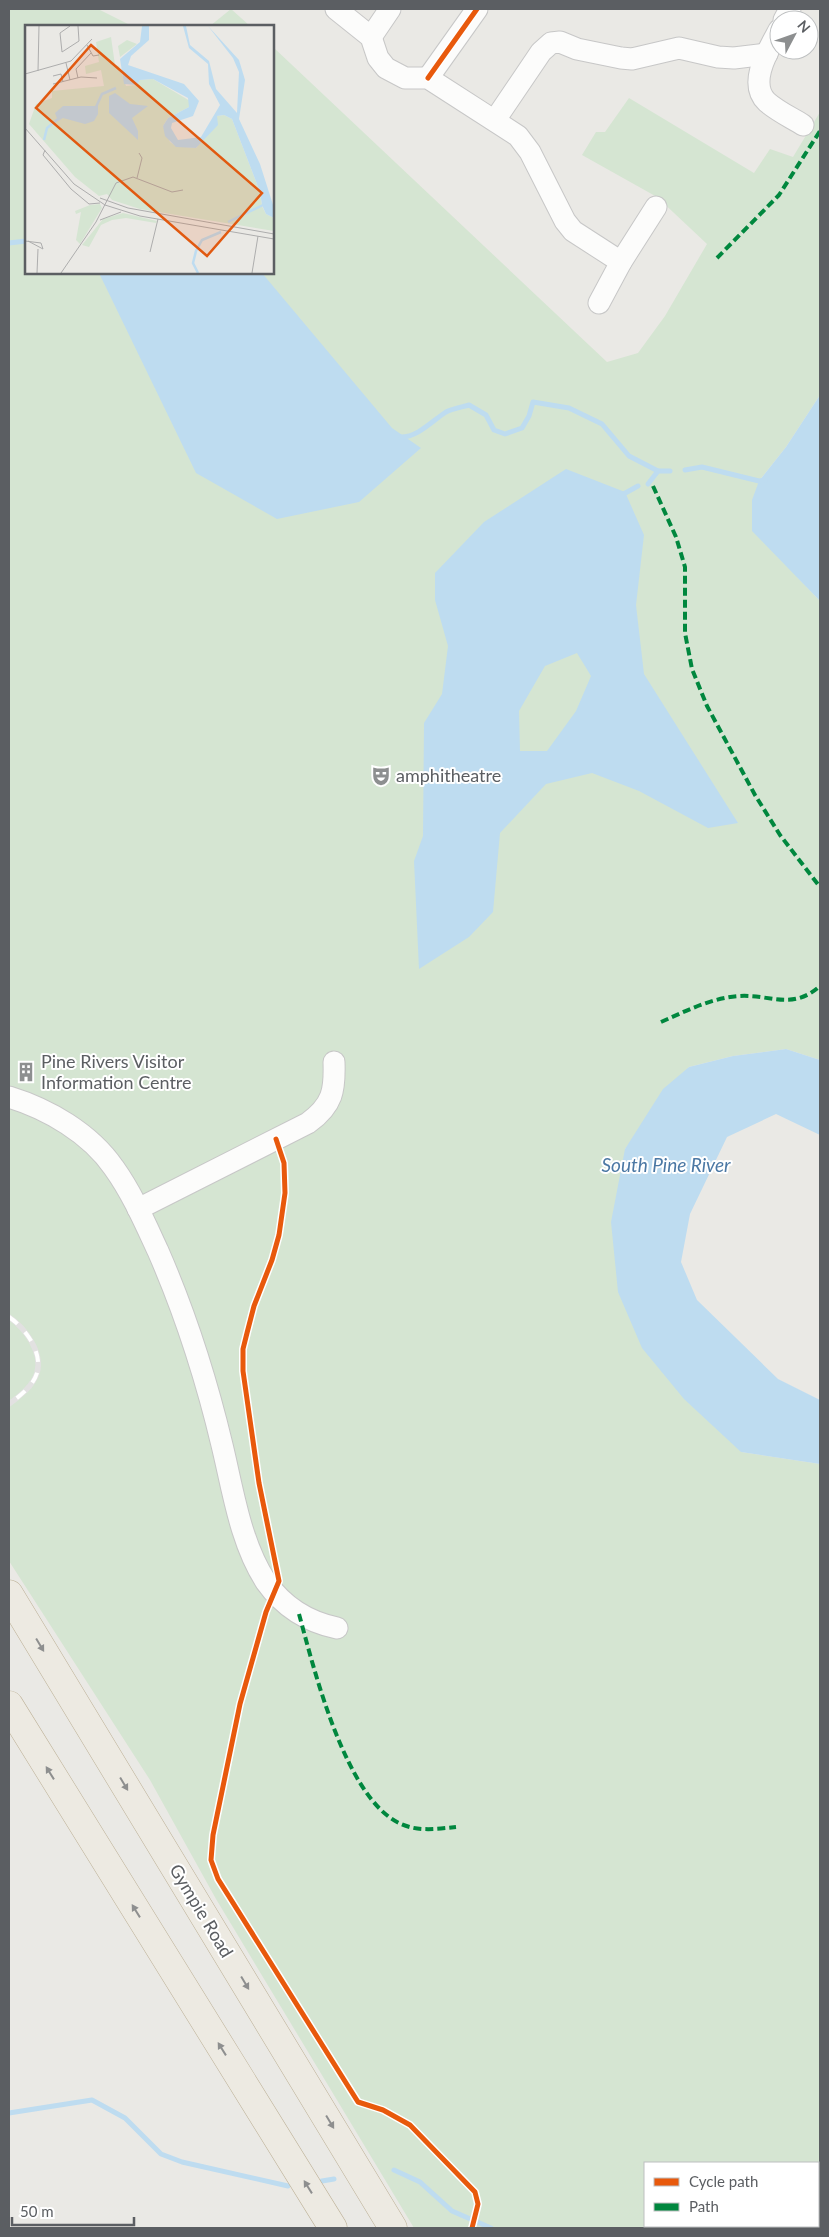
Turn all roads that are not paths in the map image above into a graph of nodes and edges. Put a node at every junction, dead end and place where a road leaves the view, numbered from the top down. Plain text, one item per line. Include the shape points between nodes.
1 (336, 9) edge
2 (390, 9) edge
3 (477, 9) edge
4 (371, 37) junction
5 (769, 50) edge
6 (767, 54) junction
7 (428, 78) junction
8 (495, 120) junction
9 (803, 125) dead end
10 (656, 207) dead end
11 (621, 262) junction
12 (598, 303) dead end
13 (334, 1062) dead end
14 (9, 1097) edge
15 (138, 1209) junction
16 (11, 1601) edge
17 (337, 1628) dead end
18 (9, 1705) edge
19 (333, 2228) edge
20 (393, 2228) edge

1 - 4 street
2 - 4 street
3 - 7 street
4 - 7 street via 378,58 386,68 405,78
5 - 6 street
6 - 8 street via 718,57 679,48 632,59 577,49 560,42 551,43 541,52
6 - 9 street via 758,85 761,94 768,103
7 - 8 street
8 - 11 street via 518,136 530,152 565,221 574,231
10 - 11 street
11 - 12 street
13 - 15 street via 333,1092 318,1116
14 - 15 street via 42,1110 93,1144 114,1167
15 - 17 street via 173,1286 198,1353 240,1520 256,1564 266,1583 299,1614 312,1622
16 -> 20 highway, Gympie Road
19 -> 18 highway

